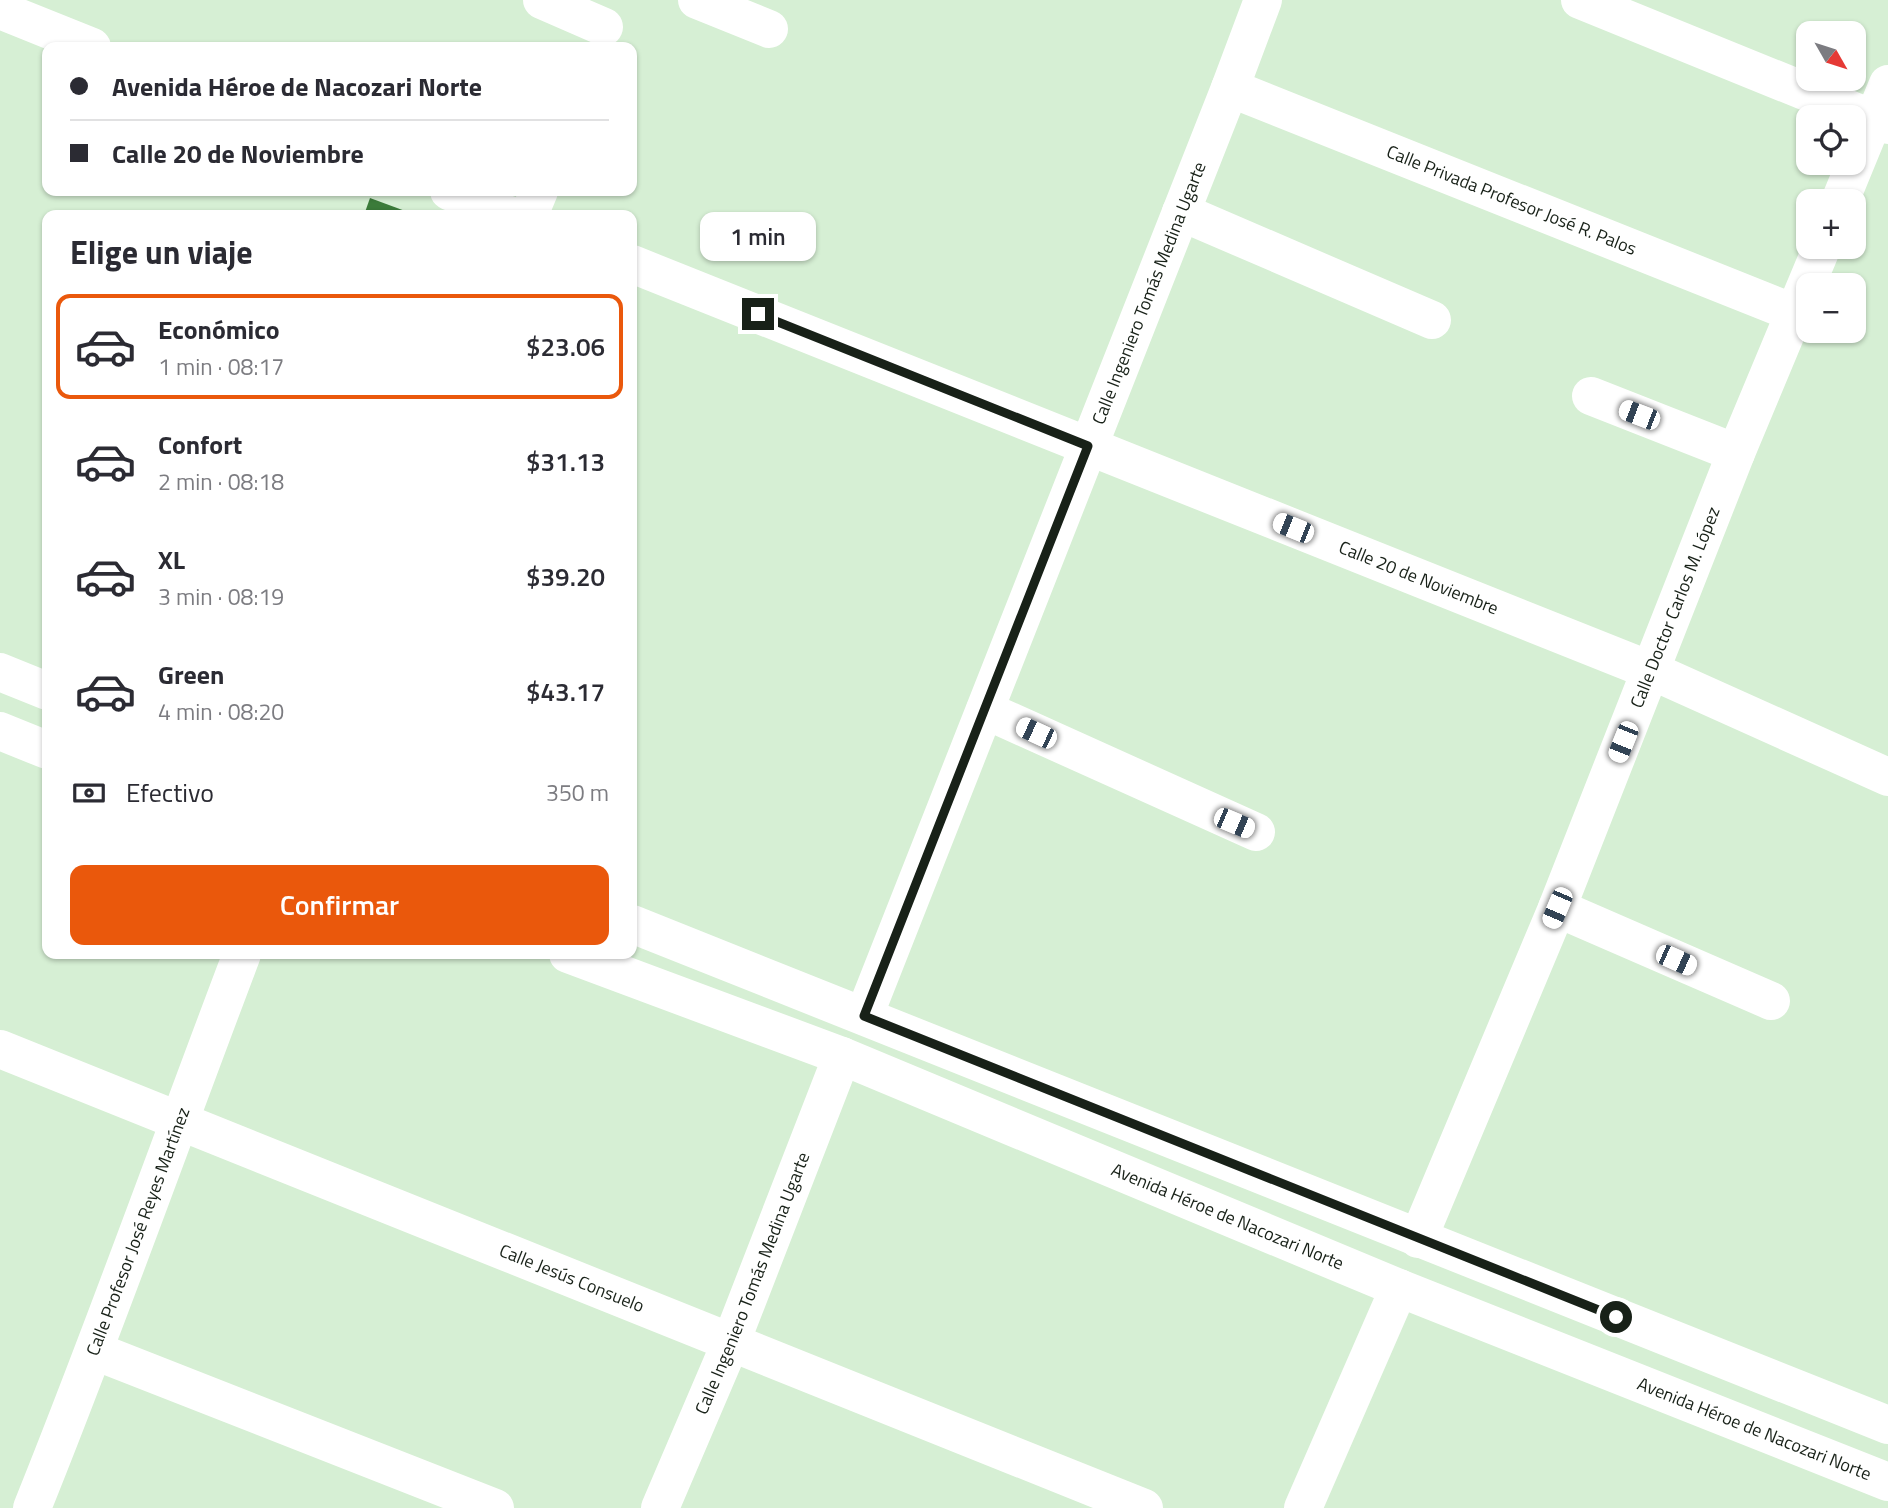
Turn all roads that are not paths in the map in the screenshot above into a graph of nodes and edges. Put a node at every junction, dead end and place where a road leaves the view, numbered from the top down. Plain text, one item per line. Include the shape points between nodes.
1 (542, 0) edge
2 (697, 0) edge
3 (1263, 0) edge
4 (1580, 0) edge
5 (0, 10) edge
6 (605, 25) edge
7 (769, 29) dead end
8 (80, 42) edge
9 (1888, 83) edge
10 (1230, 88) junction
11 (1881, 122) edge
12 (1846, 189) edge
13 (462, 196) edge
14 (496, 210) edge
15 (1181, 212) junction
16 (1817, 259) edge
17 (637, 266) edge
18 (1794, 313) junction
19 (1432, 320) dead end
20 (1591, 396) dead end
21 (1088, 446) junction
22 (1736, 453) junction
23 (1652, 671) junction
24 (0, 672) edge
25 (42, 689) edge
26 (985, 709) junction
27 (0, 731) edge
28 (42, 748) edge
29 (1888, 777) edge
30 (1256, 832) dead end
31 (1557, 908) junction
32 (637, 926) edge
33 (240, 959) edge
34 (581, 959) edge
35 (1771, 1001) dead end
36 (864, 1016) junction
37 (0, 1049) edge
38 (842, 1056) junction
39 (178, 1120) junction
40 (1418, 1239) junction
41 (1399, 1288) junction
42 (731, 1342) junction
43 (95, 1351) junction
44 (1888, 1425) edge
45 (1888, 1482) edge
46 (32, 1508) edge
47 (495, 1508) edge
48 (660, 1508) edge
49 (1144, 1508) edge
50 (1303, 1508) edge

1 - 6 street
2 - 7 street
3 - 10 street, Calle Ingeniero Tomás Medina Ugarte
4 - 11 street
5 - 8 street
9 - 11 street
10 - 15 street, Calle Ingeniero Tomás Medina Ugarte
10 - 18 street, Calle Privada Profesor José R. Palos
11 - 12 street
13 - 14 street
15 - 19 street
15 - 21 street, Calle Ingeniero Tomás Medina Ugarte
16 - 18 street, Calle Doctor Carlos M. López
17 - 21 street, Calle 20 de Noviembre
18 - 22 street, Calle Doctor Carlos M. López
20 - 22 street
21 - 23 street, Calle 20 de Noviembre
21 - 26 street, Calle Ingeniero Tomás Medina Ugarte
22 - 23 street, Calle Doctor Carlos M. López
23 - 29 street, Calle 20 de Noviembre
23 - 31 street, Calle Doctor Carlos M. López
24 - 25 street
26 - 30 street
26 - 36 street, Calle Ingeniero Tomás Medina Ugarte
27 - 28 street
31 - 35 street
31 - 40 street, Calle Doctor Carlos M. López
32 - 36 street
33 - 39 street, Calle Profesor José Reyes Martínez
34 - 38 street, Avenida Héroe de Nacozari Norte
36 - 40 street
37 - 39 street, Calle Jesús Consuelo
38 - 41 street, Avenida Héroe de Nacozari Norte
38 - 42 street, Calle Ingeniero Tomás Medina Ugarte
39 - 42 street, Calle Jesús Consuelo
39 - 43 street, Calle Profesor José Reyes Martínez
40 - 44 street
41 - 45 street, Avenida Héroe de Nacozari Norte
41 - 50 street
42 - 48 street, Calle Ingeniero Tomás Medina Ugarte
42 - 49 street, Calle Jesús Consuelo
43 - 46 street, Calle Profesor José Reyes Martínez
43 - 47 street

